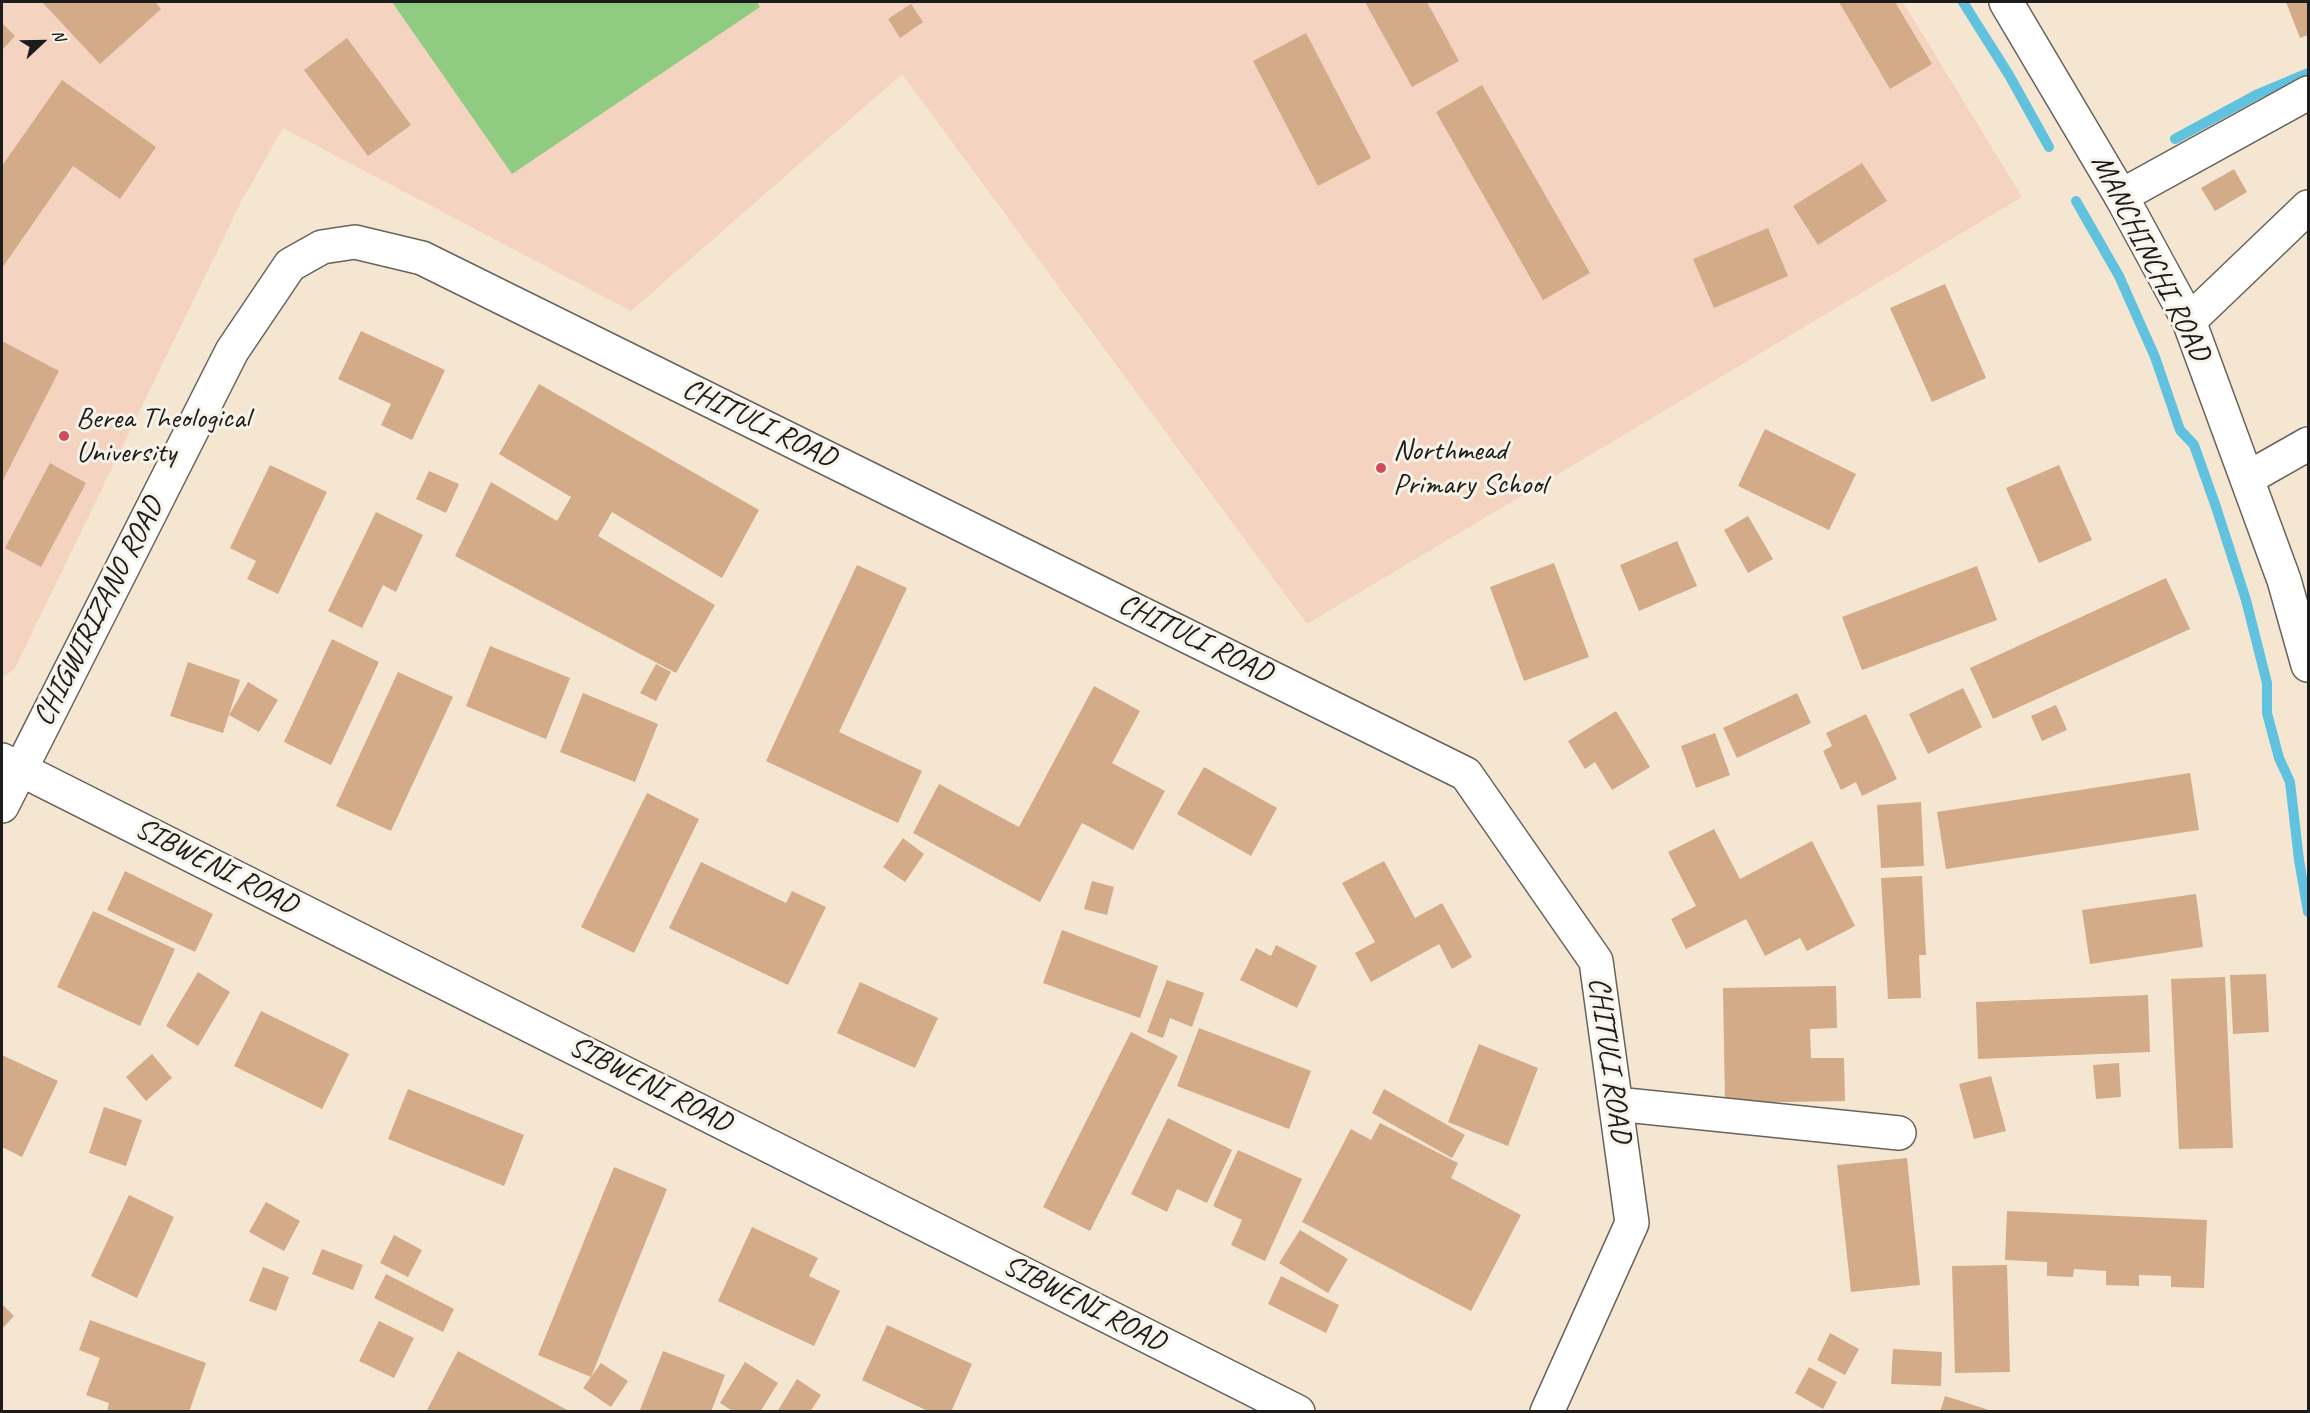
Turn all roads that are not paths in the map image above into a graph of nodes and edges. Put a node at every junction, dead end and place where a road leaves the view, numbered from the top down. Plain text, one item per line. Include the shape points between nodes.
1 (2006, 2) edge
2 (2308, 93) edge
3 (2121, 196) junction
4 (2308, 207) edge
5 (290, 265) joint
6 (2189, 321) junction
7 (2308, 444) edge
8 (2248, 478) junction
9 (2308, 665) edge
10 (10, 764) edge
11 (2, 806) edge
12 (1616, 1104) junction
13 (1899, 1133) dead end
14 (1298, 1412) edge
15 (1547, 1412) edge

1 - 3 street, MANCHINCHI ROAD
2 - 3 street
3 - 6 street, MANCHINCHI ROAD
4 - 6 street
5 - 10 street, CHIGWIRIZANO ROAD via 232,351
5 - 12 street, CHITULI ROAD via 322,247 355,242 422,258 1466,774 1596,961
6 - 8 street, MANCHINCHI ROAD
7 - 8 street
8 - 9 street, MANCHINCHI ROAD via 2284,580
10 - 11 street, CHIGWIRIZANO ROAD
10 - 14 street, SIBWENI ROAD
12 - 13 street
12 - 15 street, CHITULI ROAD via 1632,1223

